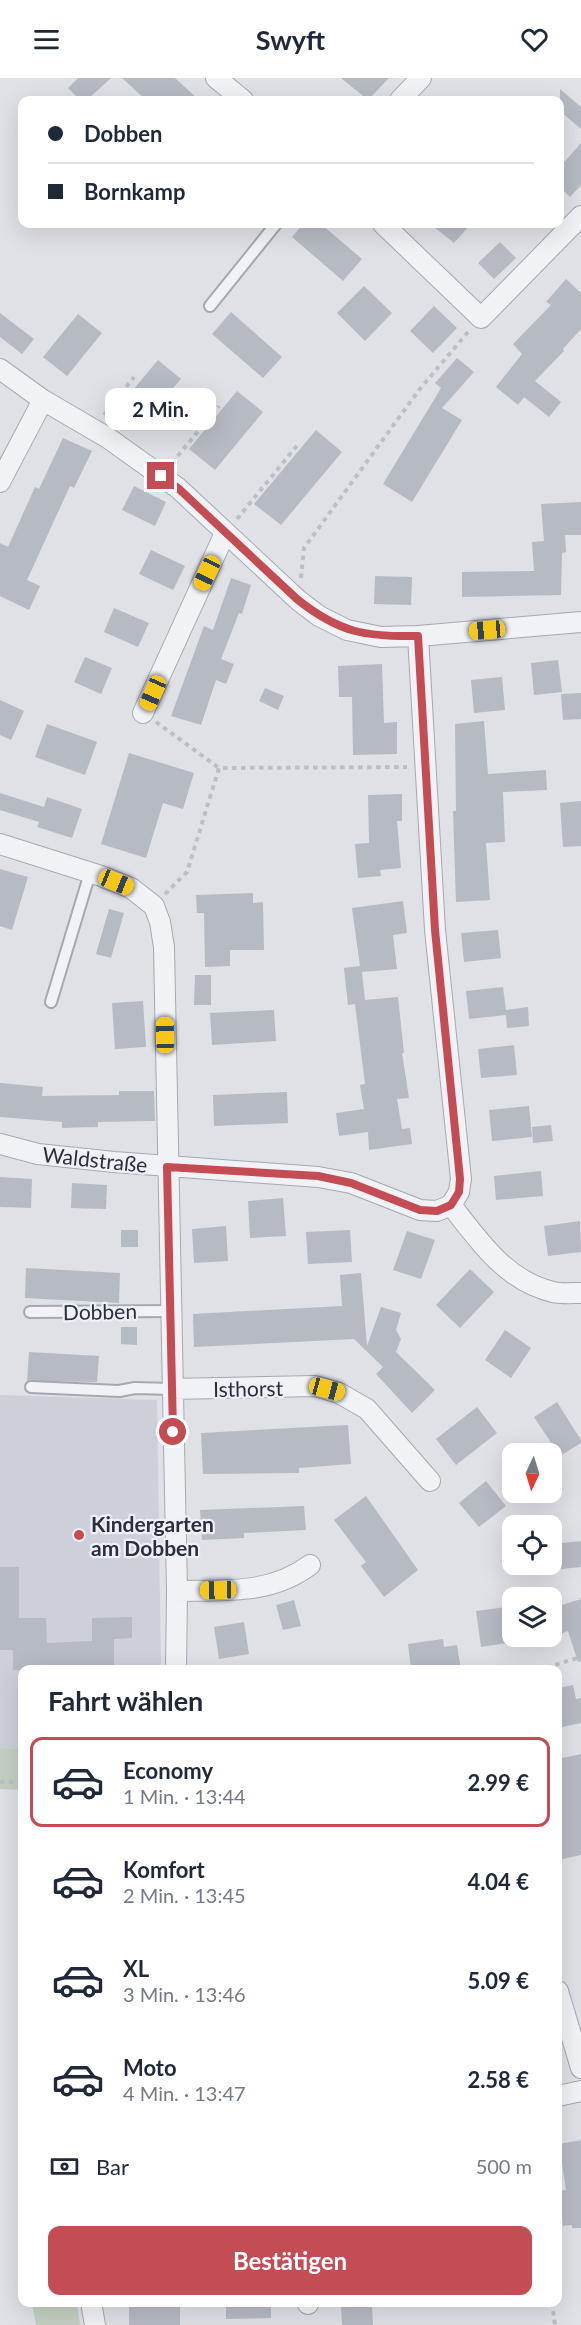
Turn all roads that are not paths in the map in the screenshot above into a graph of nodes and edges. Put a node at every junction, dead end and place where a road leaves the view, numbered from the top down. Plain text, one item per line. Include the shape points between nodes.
1 (216, 78) edge
2 (421, 78) edge
3 (238, 96) edge
4 (404, 96) edge
5 (581, 216) edge
6 (273, 228) edge
7 (387, 228) edge
8 (210, 306) dead end
9 (0, 369) edge
10 (43, 399) junction
11 (0, 482) edge
12 (225, 533) junction
13 (581, 622) edge
14 (418, 636) junction
15 (144, 713) road end
16 (0, 844) edge
17 (90, 873) junction
18 (51, 1002) dead end
19 (0, 1144) edge
20 (167, 1167) junction
21 (451, 1205) junction
22 (581, 1293) edge
23 (171, 1311) junction
24 (30, 1312) dead end
25 (31, 1387) dead end
26 (172, 1389) junction
27 (430, 1481) dead end
28 (310, 1565) dead end
29 (177, 1591) junction
30 (176, 1665) edge
31 (562, 2004) edge
32 (581, 2068) edge
33 (581, 2091) edge
34 (562, 2095) edge
35 (92, 2307) edge
36 (95, 2325) edge

1 - 3 street
2 - 4 street
5 - 7 street via 481,318
6 - 8 lane
9 - 10 street
10 - 11 street
10 - 12 street via 178,488
12 - 14 street via 319,616 347,630 381,637
12 - 15 street
13 - 14 street
14 - 21 street via 435,930 460,1179 459,1192
16 - 17 street
17 - 18 lane
17 - 20 street via 131,888 154,906 160,922 164,947
19 - 20 street, Waldstraße via 38,1154
20 - 21 street, Waldstraße via 318,1176 351,1183 420,1210 437,1211
20 - 23 street
21 - 22 street via 495,1260 525,1281 554,1292
23 - 24 lane, Dobben
23 - 26 street
25 - 26 lane
26 - 27 street, Isthorst via 315,1386 339,1393 367,1409
26 - 29 street
28 - 29 street via 294,1577 272,1585
29 - 30 street
31 - 32 street
33 - 34 street
35 - 36 street

